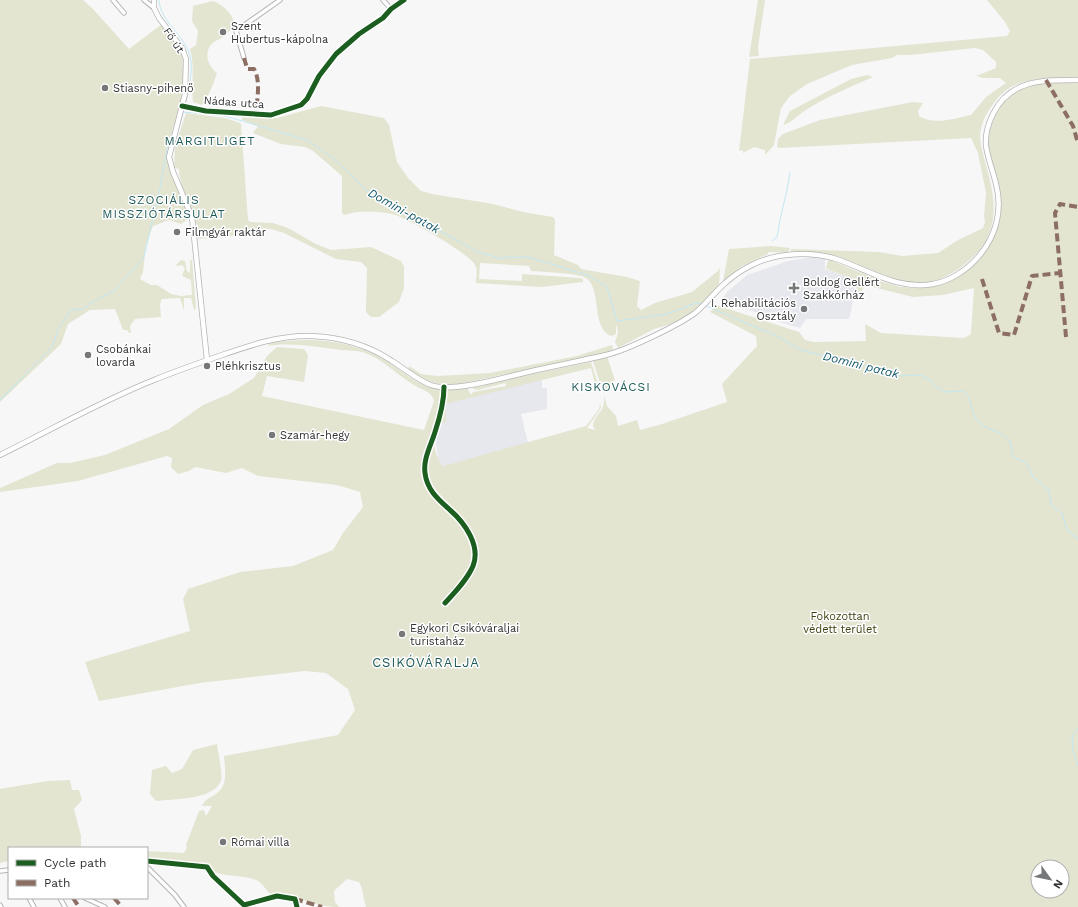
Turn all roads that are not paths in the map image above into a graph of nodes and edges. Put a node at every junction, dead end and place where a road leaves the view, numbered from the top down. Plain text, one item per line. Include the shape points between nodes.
1 (113, 0) edge
2 (144, 0) edge
3 (154, 0) edge
4 (280, 0) edge
5 (383, 0) edge
6 (404, 0) edge
7 (154, 8) junction
8 (391, 9) junction
9 (124, 13) dead end
10 (244, 58) dead end
11 (1078, 80) edge
12 (183, 107) junction
13 (207, 360) junction
14 (444, 387) junction
15 (0, 455) edge
16 (445, 603) dead end
17 (148, 861) edge
18 (148, 868) edge
19 (87, 899) edge
20 (105, 907) edge
21 (184, 907) edge
22 (297, 907) edge

1 - 9 street
2 - 7 street
3 - 7 main road
4 - 10 street via 235,33
5 - 8 street
6 - 8 street, Nádas utca
7 - 12 main road, Fő út via 168,32 182,48 186,59
8 - 12 street, Nádas utca via 336,54 301,105 271,115
11 - 14 main road via 1031,82 1014,89 998,105 989,123 986,140 998,196 996,225 988,244 979,256 951,278 933,284 911,285 890,281 826,257 784,255 740,271 685,320 618,351 470,384
12 - 13 main road, Fő út via 174,133 170,157 173,172 192,218
13 - 14 main road via 269,340 297,336 327,337 367,348 427,383
13 - 15 main road via 143,384
14 - 16 street via 443,407 425,463 425,476 435,496 458,516 467,528 475,557 470,572
17 - 22 street via 207,867 212,876 244,905 277,896 295,899
18 - 21 street
19 - 20 street

